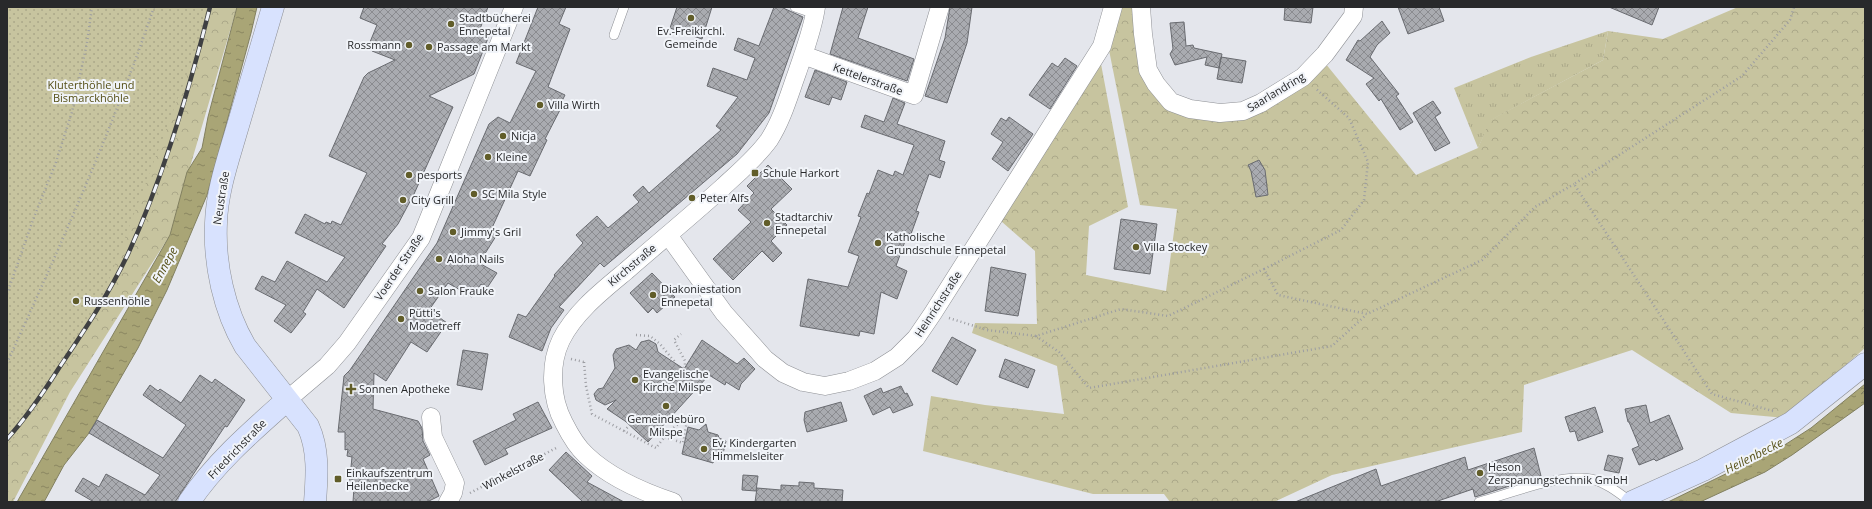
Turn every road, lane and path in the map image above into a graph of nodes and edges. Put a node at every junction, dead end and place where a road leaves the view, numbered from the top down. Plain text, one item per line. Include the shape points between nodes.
1 (92, 7) edge
2 (154, 7) edge
3 (273, 7) edge
4 (514, 7) edge
5 (624, 7) edge
6 (795, 7) edge
7 (940, 7) edge
8 (1113, 7) edge
9 (1141, 7) edge
10 (1794, 7) edge
11 (816, 10) edge
12 (1358, 10) edge
13 (614, 35) dead end
14 (803, 55) junction
15 (1303, 77) junction
16 (1574, 184) junction
17 (668, 235) junction
18 (1264, 269) junction
19 (7, 294) edge
20 (1367, 314) junction
21 (956, 320) dead end
22 (680, 334) dead end
23 (636, 335) dead end
24 (1036, 336) junction
25 (584, 362) dead end
26 (7, 363) edge
27 (1865, 364) edge
28 (287, 400) junction
29 (1779, 413) dead end
30 (431, 417) dead end
31 (639, 420) dead end
32 (624, 431) junction
33 (665, 437) junction
34 (573, 439) junction
35 (467, 495) dead end
36 (189, 502) edge
37 (315, 502) edge
38 (448, 502) edge
39 (672, 502) edge
40 (1479, 502) edge
41 (1631, 502) edge

1 - 19 path via 72,112
2 - 26 path via 132,73 39,294
3 - 28 main road, Neustraße via 227,162 220,193 216,239 226,302 237,332
4 - 28 street, Voerder Straße via 421,238 347,343 327,366
5 - 13 lane
6 - 11 lane
7 - 14 street, Kettelerstraße via 914,95
8 - 17 street, Heinrichstraße via 1102,46 933,313 916,338 897,358 875,371 849,381 825,386 803,382 783,373 765,359 724,313
9 - 15 street, Saarlandring via 1148,70 1171,102 1190,109 1220,113 1243,112
10 - 16 path via 1790,20 1742,76
11 - 14 street, Kirchstraße
12 - 15 street, Saarlandring
14 - 17 street, Kirchstraße via 785,106 769,139 740,172
15 - 18 path via 1349,118 1368,162 1364,200 1341,230
16 - 20 path via 1535,207 1482,260
16 - 29 path via 1712,394
17 - 34 street, Kirchstraße via 601,291 572,323 561,342 554,364 554,389 557,411
18 - 20 path via 1278,295
18 - 24 path via 1168,316 1122,310
20 - 24 path via 1332,346 1089,388 1059,352
21 - 24 path via 987,330
22 - 23 path via 674,340 685,366 676,378 673,374 674,361 660,344 650,336
25 - 32 path via 592,414
27 - 41 main road via 1791,423 1709,466
28 - 36 main road, Friedrichstraße via 227,457
28 - 37 main road via 308,426 316,450
30 - 38 street via 433,437 454,483 454,493
31 - 32 path via 636,418
32 - 33 path via 656,448
33 - 33 path via 680,424 687,421 683,443
34 - 35 path, Winkelstraße
34 - 39 street, Kirchstraße via 586,455 608,472
40 - 41 lane via 1563,478 1591,479 1616,490

